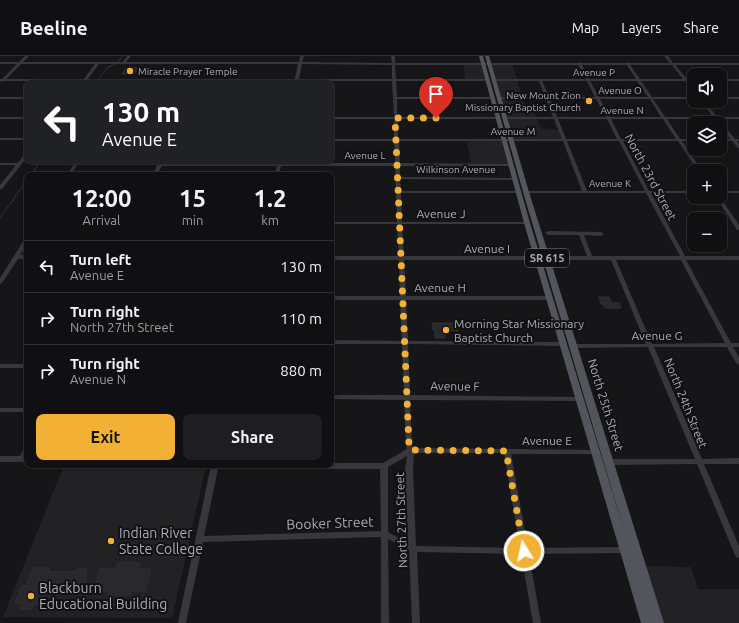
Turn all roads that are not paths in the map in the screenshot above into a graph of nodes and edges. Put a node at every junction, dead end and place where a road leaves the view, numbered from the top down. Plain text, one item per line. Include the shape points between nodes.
1 (27, 56) edge
2 (129, 56) edge
3 (210, 56) edge
4 (302, 56) edge
5 (393, 56) edge
6 (481, 56) edge
7 (666, 56) edge
8 (486, 61) edge
9 (0, 63) edge
10 (20, 63) junction
11 (98, 63) junction
12 (124, 63) junction
13 (207, 63) junction
14 (300, 63) junction
15 (394, 63) junction
16 (580, 63) junction
17 (627, 63) junction
18 (672, 64) junction
19 (739, 64) edge
20 (2, 80) edge
21 (24, 80) edge
22 (85, 80) edge
23 (296, 80) edge
24 (395, 80) junction
25 (540, 80) junction
26 (588, 80) junction
27 (638, 80) junction
28 (686, 80) joint
29 (727, 80) edge
30 (739, 80) edge
31 (334, 81) edge
32 (490, 81) junction
33 (0, 83) edge
34 (0, 98) edge
35 (24, 98) edge
36 (395, 98) junction
37 (496, 98) junction
38 (548, 98) junction
39 (598, 98) junction
40 (650, 98) junction
41 (687, 98) edge
42 (727, 98) edge
43 (739, 98) edge
44 (708, 108) edge
45 (715, 116) edge
46 (0, 118) edge
47 (24, 118) edge
48 (334, 118) edge
49 (395, 118) junction
50 (501, 118) junction
51 (556, 118) junction
52 (609, 118) junction
53 (663, 118) junction
54 (687, 118) edge
55 (727, 118) edge
56 (739, 118) edge
57 (727, 132) edge
58 (0, 139) edge
59 (24, 139) edge
60 (334, 140) edge
61 (397, 140) junction
62 (507, 140) junction
63 (566, 140) junction
64 (621, 140) junction
65 (679, 140) junction
66 (687, 140) edge
67 (727, 140) edge
68 (733, 140) junction
69 (739, 140) edge
70 (739, 147) edge
71 (24, 158) edge
72 (334, 163) edge
73 (0, 164) edge
74 (19, 164) junction
75 (398, 164) junction
76 (695, 164) edge
77 (511, 167) junction
78 (398, 178) junction
79 (515, 179) junction
80 (0, 188) edge
81 (399, 192) junction
82 (518, 192) junction
83 (526, 192) junction
84 (585, 192) junction
85 (648, 192) junction
86 (687, 192) edge
87 (727, 192) edge
88 (739, 192) edge
89 (723, 204) edge
90 (400, 222) junction
91 (334, 223) edge
92 (527, 223) junction
93 (739, 229) edge
94 (548, 233) dead end
95 (582, 234) junction
96 (601, 234) dead end
97 (24, 245) edge
98 (16, 257) junction
99 (24, 257) edge
100 (334, 258) edge
101 (401, 258) junction
102 (537, 258) junction
103 (547, 258) junction
104 (590, 258) junction
105 (613, 258) junction
106 (739, 258) edge
107 (683, 259) junction
108 (0, 282) edge
109 (334, 298) edge
110 (403, 298) junction
111 (549, 298) junction
112 (552, 307) junction
113 (334, 342) edge
114 (405, 342) junction
115 (562, 344) junction
116 (729, 345) junction
117 (739, 345) edge
118 (574, 346) junction
119 (651, 346) junction
120 (739, 363) edge
121 (24, 365) edge
122 (0, 366) edge
123 (334, 397) edge
124 (407, 397) junction
125 (579, 399) junction
126 (0, 410) edge
127 (24, 410) edge
128 (411, 450) junction
129 (506, 451) junction
130 (604, 455) junction
131 (0, 459) edge
132 (24, 459) edge
133 (739, 461) edge
134 (698, 462) junction
135 (334, 466) edge
136 (384, 466) junction
137 (213, 468) edge
138 (386, 534) junction
139 (199, 539) junction
140 (413, 549) junction
141 (626, 550) junction
142 (524, 551) junction
143 (739, 555) edge
144 (182, 623) edge
145 (385, 623) edge
146 (416, 623) edge
147 (536, 623) edge
148 (647, 623) edge
149 (658, 623) edge

1 - 10 street
2 - 12 street
3 - 13 street
4 - 14 street
5 - 15 street, North 27th Street
6 - 8 main road, North 25th Street / SR 615
7 - 18 street
8 - 15 street
8 - 16 street
8 - 32 main road, North 25th Street / SR 615
9 - 10 street
10 - 11 street
10 - 20 street
11 - 12 street
11 - 22 street
12 - 13 street
13 - 14 street
14 - 15 street
14 - 23 street
15 - 24 street, North 27th Street
16 - 17 street
16 - 26 street, North 23rd Street
17 - 18 street
17 - 27 street
18 - 19 street
18 - 28 street
20 - 21 street
20 - 33 street
24 - 31 street, Avenue P
24 - 32 street, Avenue P
24 - 36 street, North 27th Street
25 - 26 street, Avenue P
25 - 32 street, Avenue P
25 - 38 street
26 - 27 street, Avenue P
26 - 39 street, North 23rd Street
27 - 28 street, Avenue P
27 - 40 street
29 - 30 street
32 - 37 main road, North 25th Street / SR 615
34 - 35 street
36 - 37 street, Avenue O
36 - 49 street, North 27th Street
37 - 38 street, Avenue O
37 - 50 main road, North 25th Street / SR 615
38 - 39 street, Avenue O
38 - 51 street
39 - 40 street, Avenue O
39 - 52 street, North 23rd Street
40 - 41 street, Avenue O
40 - 53 street
42 - 43 street
44 - 45 street
46 - 47 street
48 - 49 street, Avenue N
49 - 50 street, Avenue N
49 - 61 street, North 27th Street
50 - 51 street, Avenue N
50 - 62 main road, North 25th Street / SR 615
51 - 52 street, Avenue N
51 - 63 street
52 - 53 street, Avenue N
52 - 64 street, North 23rd Street
53 - 54 street, Avenue N
53 - 65 street
55 - 56 street, Avenue N
57 - 68 street
58 - 59 street
60 - 61 street, Avenue M
61 - 62 street, Avenue M
61 - 75 street, North 27th Street
62 - 63 street, Avenue M
62 - 77 main road, North 25th Street / SR 615
62 - 83 main road, North 25th Street / SR 615
63 - 64 street, Avenue M
63 - 84 street
64 - 65 street, Avenue M
64 - 85 street, North 23rd Street
65 - 66 street, Avenue M
65 - 76 street
67 - 68 street
68 - 69 street
68 - 70 street
71 - 74 street
72 - 75 street, Avenue L
73 - 74 street
74 - 80 street
75 - 77 street, Avenue L
75 - 78 street, North 27th Street
77 - 79 main road, North 25th Street / SR 615
77 - 83 main road via 516,171 520,188
78 - 79 street, Wilkinson Avenue
78 - 81 street, North 27th Street
79 - 82 main road, North 25th Street / SR 615
81 - 82 street
81 - 90 street, North 27th Street
82 - 92 main road, North 25th Street / SR 615
83 - 84 street, Avenue K
83 - 103 main road, North 25th Street / SR 615
84 - 85 street, Avenue K
85 - 86 street, Avenue K
85 - 107 street, North 23rd Street
87 - 88 street
89 - 93 street
90 - 91 street, Avenue J
90 - 92 street, Avenue J
90 - 101 street, North 27th Street
92 - 102 main road, North 25th Street / SR 615
94 - 95 street
95 - 96 street
95 - 104 street
97 - 98 street
98 - 99 street
98 - 108 street
100 - 101 street, Avenue I
101 - 102 street, Avenue I
101 - 110 street, North 27th Street
102 - 103 street, Avenue I
102 - 111 main road, North 25th Street / SR 615
103 - 104 street, Avenue I
103 - 118 main road, North 25th Street / SR 615
104 - 105 street, Avenue I
105 - 107 street, Avenue I
105 - 119 street, North 24th Street
106 - 107 street, Avenue I
107 - 116 street, North 23rd Street
109 - 110 street, Avenue H
110 - 111 street, Avenue H
110 - 114 street, North 27th Street
111 - 112 main road, North 25th Street / SR 615
112 - 115 main road, North 25th Street / SR 615
112 - 118 main road via 556,311 565,341
113 - 114 street
114 - 115 street
114 - 124 street, North 27th Street
115 - 125 main road, North 25th Street / SR 615
116 - 117 street, Avenue G
116 - 119 street, Avenue G
116 - 120 street, North 23rd Street
118 - 119 street, Avenue G
118 - 130 main road, North 25th Street / SR 615
119 - 134 street, North 24th Street
121 - 122 street
123 - 124 street, Avenue F
124 - 125 street, Avenue F
124 - 128 street, North 27th Street
125 - 130 main road, North 25th Street via 585,404
126 - 127 street
128 - 129 street, Avenue E
128 - 136 street
128 - 140 street, North 27th Street via 409,469
129 - 130 street, Avenue E
129 - 142 street
130 - 134 street, Avenue E
130 - 141 main road, North 25th Street / SR 615
130 - 149 main road, North 25th Street / SR 615
131 - 132 street
133 - 134 street, Avenue E
134 - 143 street, North 24th Street
135 - 136 street
136 - 138 street
137 - 139 street
138 - 139 street, Booker Street
138 - 140 street, Booker Street
138 - 145 street
139 - 144 street
140 - 142 street, Booker Street
140 - 146 street, North 27th Street
141 - 142 street, Booker Street
141 - 148 main road, North 25th Street / SR 615
142 - 147 street

